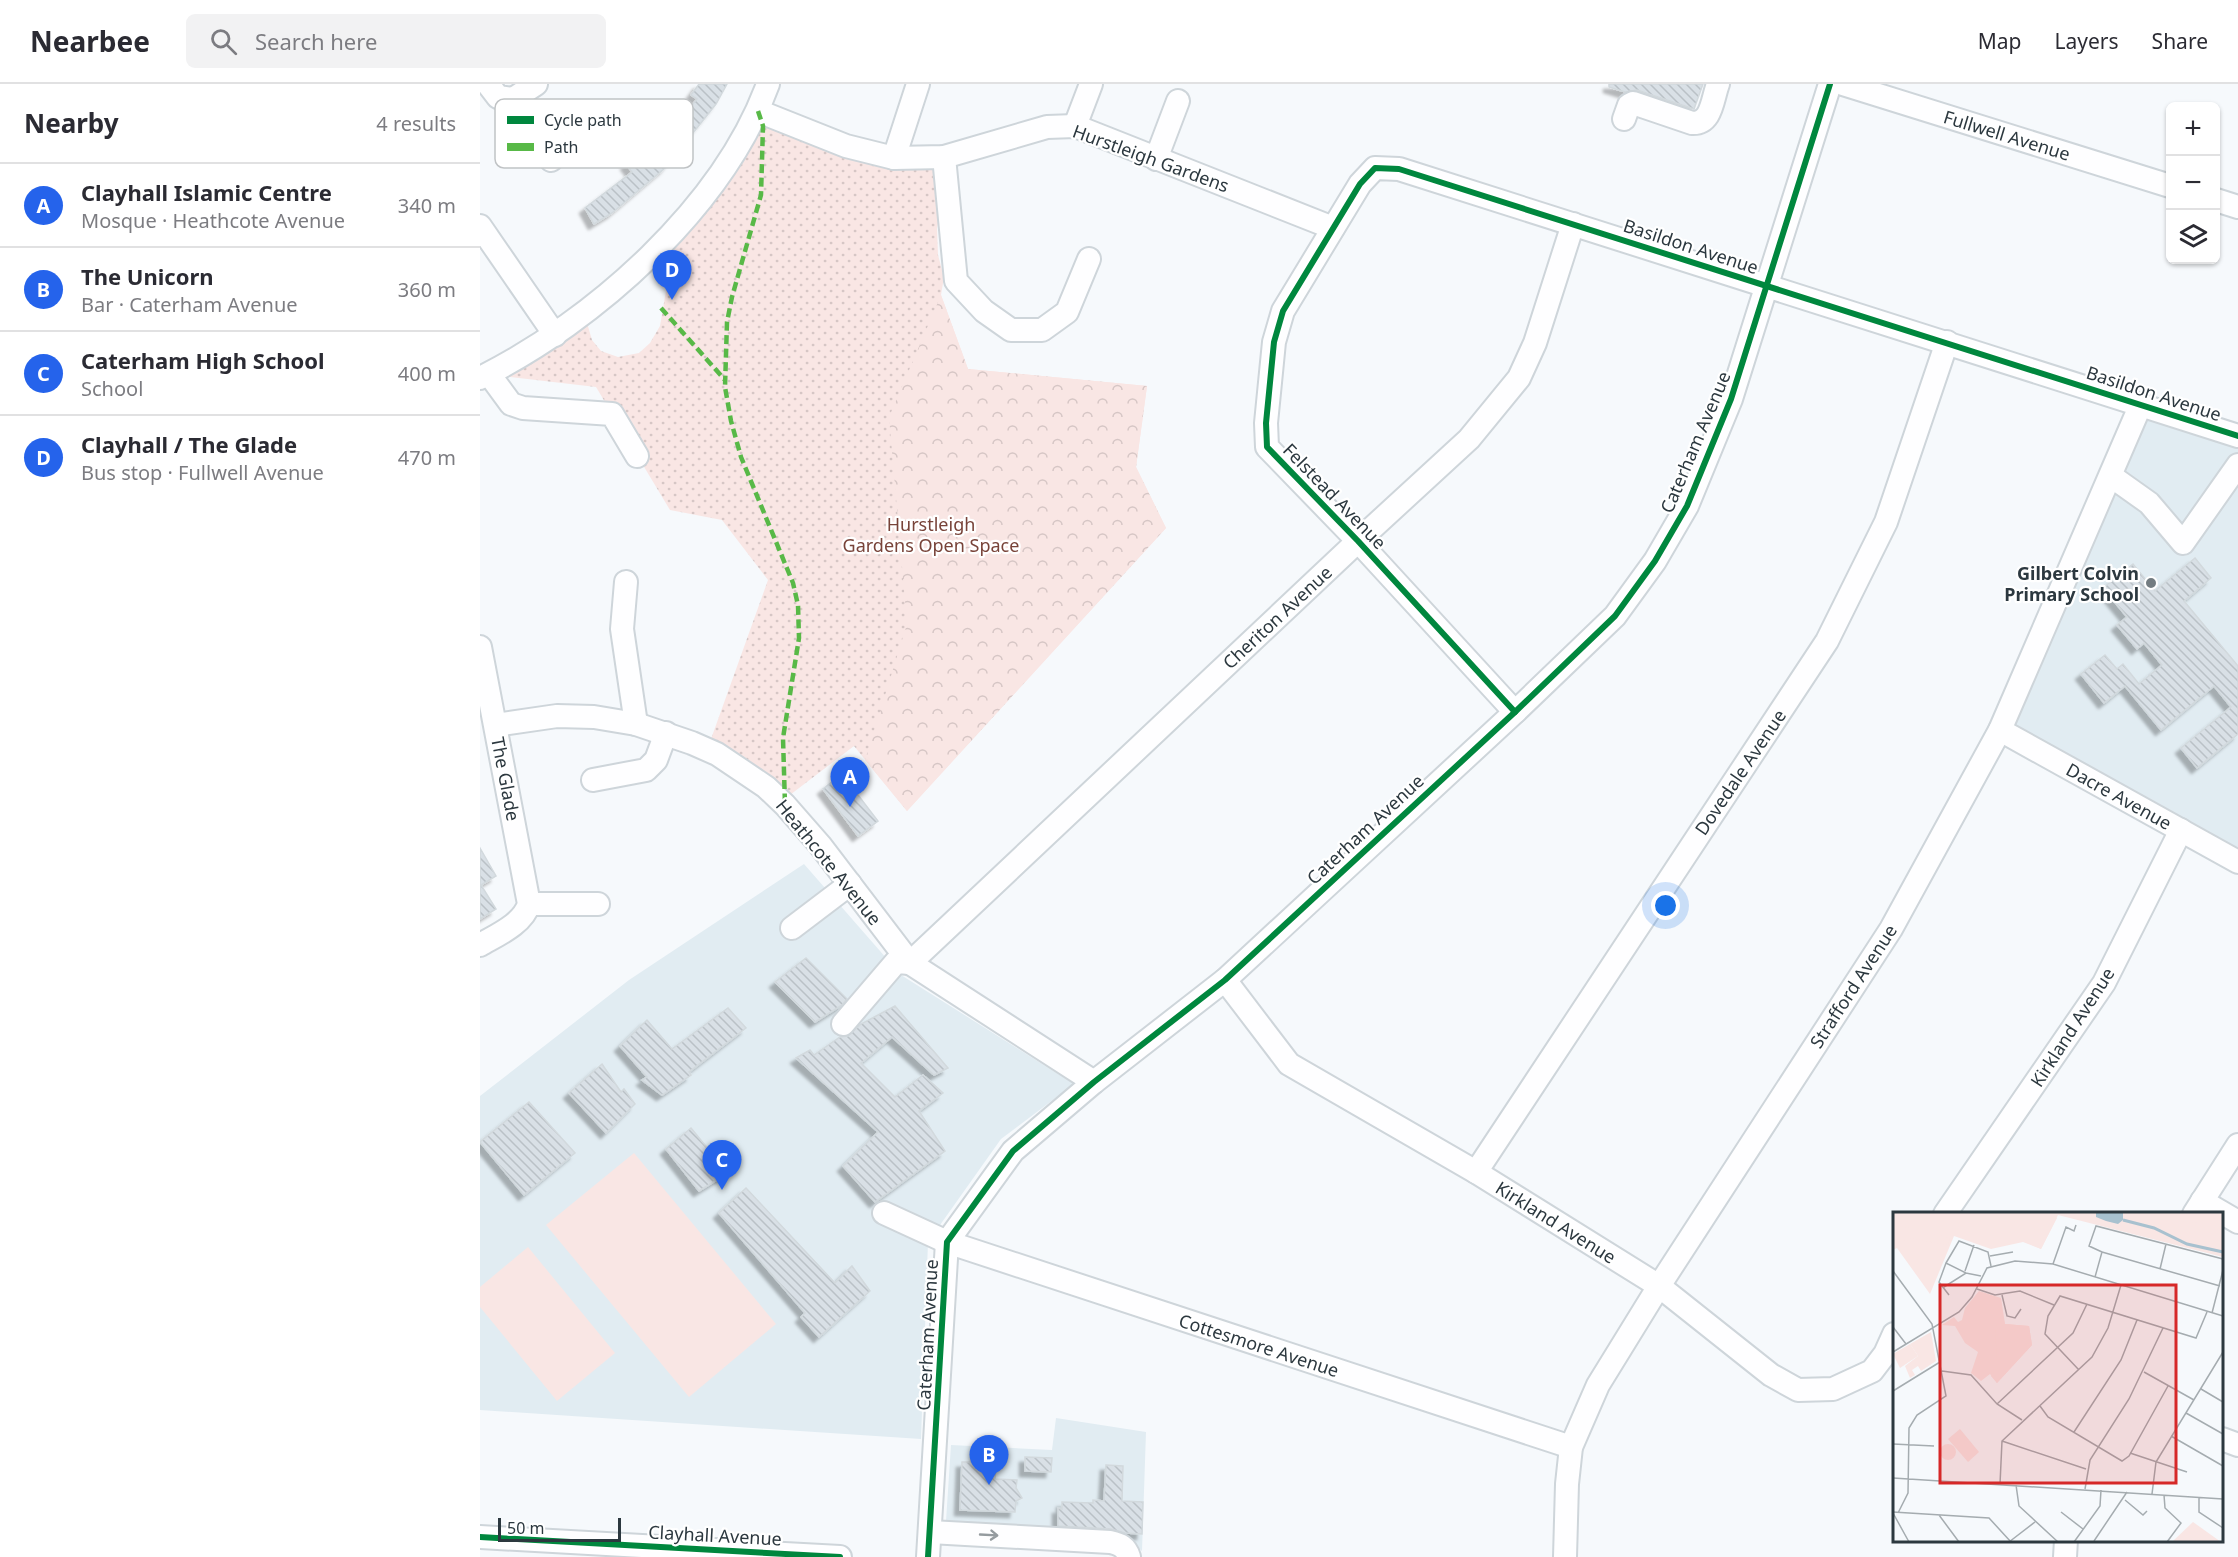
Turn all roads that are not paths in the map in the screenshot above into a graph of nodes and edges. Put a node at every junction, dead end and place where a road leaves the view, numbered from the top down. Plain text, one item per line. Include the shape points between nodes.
1 (488, 84) edge
2 (536, 84) edge
3 (768, 84) edge
4 (918, 84) edge
5 (1091, 84) edge
6 (1718, 84) edge
7 (1830, 84) edge
8 (1843, 84) edge
9 (513, 99) joint
10 (1178, 101) dead end
11 (758, 111) junction
12 (1624, 119) dead end
13 (1075, 126) junction
14 (944, 157) junction
15 (894, 158) junction
16 (1156, 159) junction
17 (2166, 185) edge
18 (2220, 201) edge
19 (2238, 207) edge
20 (1573, 224) junction
21 (480, 226) edge
22 (1333, 228) junction
23 (1089, 259) dead end
24 (1768, 286) junction
25 (555, 335) junction
26 (1947, 342) junction
27 (485, 376) edge
28 (2141, 404) junction
29 (2238, 436) edge
30 (637, 456) dead end
31 (2238, 465) edge
32 (2111, 476) junction
33 (1358, 540) junction
34 (626, 582) dead end
35 (481, 654) edge
36 (1515, 712) junction
37 (636, 724) junction
38 (496, 725) junction
39 (2000, 730) junction
40 (666, 733) junction
41 (592, 780) dead end
42 (2181, 830) junction
43 (2238, 862) edge
44 (850, 884) junction
45 (598, 904) dead end
46 (528, 908) junction
47 (792, 928) dead end
48 (480, 945) edge
49 (910, 963) junction
50 (1225, 980) junction
51 (843, 1024) dead end
52 (1095, 1082) junction
53 (2238, 1145) edge
54 (1476, 1172) junction
55 (2198, 1207) edge
56 (1946, 1212) edge
57 (884, 1213) dead end
58 (2223, 1216) edge
59 (2238, 1222) edge
60 (947, 1242) junction
61 (1659, 1286) junction
62 (1893, 1337) edge
63 (2223, 1439) edge
64 (2238, 1445) edge
65 (1571, 1447) junction
66 (930, 1532) junction
67 (480, 1537) edge
68 (2066, 1542) edge
69 (840, 1557) edge
70 (928, 1557) edge
71 (1129, 1557) edge
72 (1565, 1557) edge
73 (2065, 1557) edge

1 - 9 street via 498,97
2 - 9 street
3 - 11 street
4 - 15 street
5 - 13 street
6 - 12 street via 1706,120 1701,123 1633,103
7 - 24 street, Caterham Avenue
8 - 17 street, Fullwell Avenue
10 - 16 street
11 - 15 street, Hurstleigh Gardens via 846,146
11 - 25 street via 724,169 651,256 600,302
13 - 14 street, Hurstleigh Gardens via 1047,127
13 - 16 street, Hurstleigh Gardens
14 - 15 street, Hurstleigh Gardens
14 - 23 street via 956,280 984,311 1011,330 1042,330 1067,312
16 - 22 street, Hurstleigh Gardens
18 - 19 street
20 - 22 street, Basildon Avenue via 1399,170 1375,168 1360,184
20 - 24 street, Basildon Avenue
20 - 33 street, Cheriton Avenue via 1535,343 1519,378 1469,439
21 - 25 street
22 - 33 street, Felstead Avenue via 1283,311 1274,342 1267,447
24 - 26 street, Basildon Avenue
24 - 36 street, Caterham Avenue via 1727,410 1687,506 1655,561 1615,616
25 - 27 street
26 - 28 street, Basildon Avenue
26 - 54 street, Dovedale Avenue via 1886,522 1827,641
27 - 30 street via 511,404 523,408 612,414
28 - 29 street, Basildon Avenue
28 - 32 street, Strafford Avenue
31 - 32 street via 2183,543 2149,503
32 - 39 street, Strafford Avenue
33 - 36 street, Felstead Avenue
33 - 49 street, Cheriton Avenue
34 - 37 street via 622,629
35 - 38 street, The Glade
36 - 50 street, Caterham Avenue
37 - 38 street, Heathcote Avenue via 594,717 557,717
37 - 40 street, Heathcote Avenue
38 - 46 street, The Glade
39 - 42 street, Dacre Avenue
39 - 61 street, Strafford Avenue via 1891,929
40 - 41 street via 656,760 646,770
40 - 44 street, Heathcote Avenue via 717,754 766,787
42 - 43 street, Dacre Avenue
42 - 56 street, Kirkland Avenue via 2104,983
44 - 47 street
44 - 49 street, Heathcote Avenue
45 - 46 street
46 - 48 street via 514,924
49 - 51 street, Cheriton Avenue via 896,962
49 - 52 street, Heathcote Avenue
50 - 52 street, Caterham Avenue
50 - 54 street, Kirkland Avenue via 1288,1064
52 - 60 street, Caterham Avenue via 1013,1151
53 - 55 street
54 - 61 street, Kirkland Avenue
57 - 60 street, Cottesmore Avenue
58 - 59 street
60 - 65 street, Cottesmore Avenue
60 - 66 street, Caterham Avenue
61 - 62 street, Kirkland Avenue via 1771,1375 1798,1390 1833,1389 1872,1371
61 - 65 street, Strafford Avenue via 1598,1385
63 - 64 street
65 - 72 street, Strafford Avenue
66 - 70 street, Caterham Avenue
66 -> 71 street via 1118,1543
67 - 69 street, Clayhall Avenue
68 - 73 street

